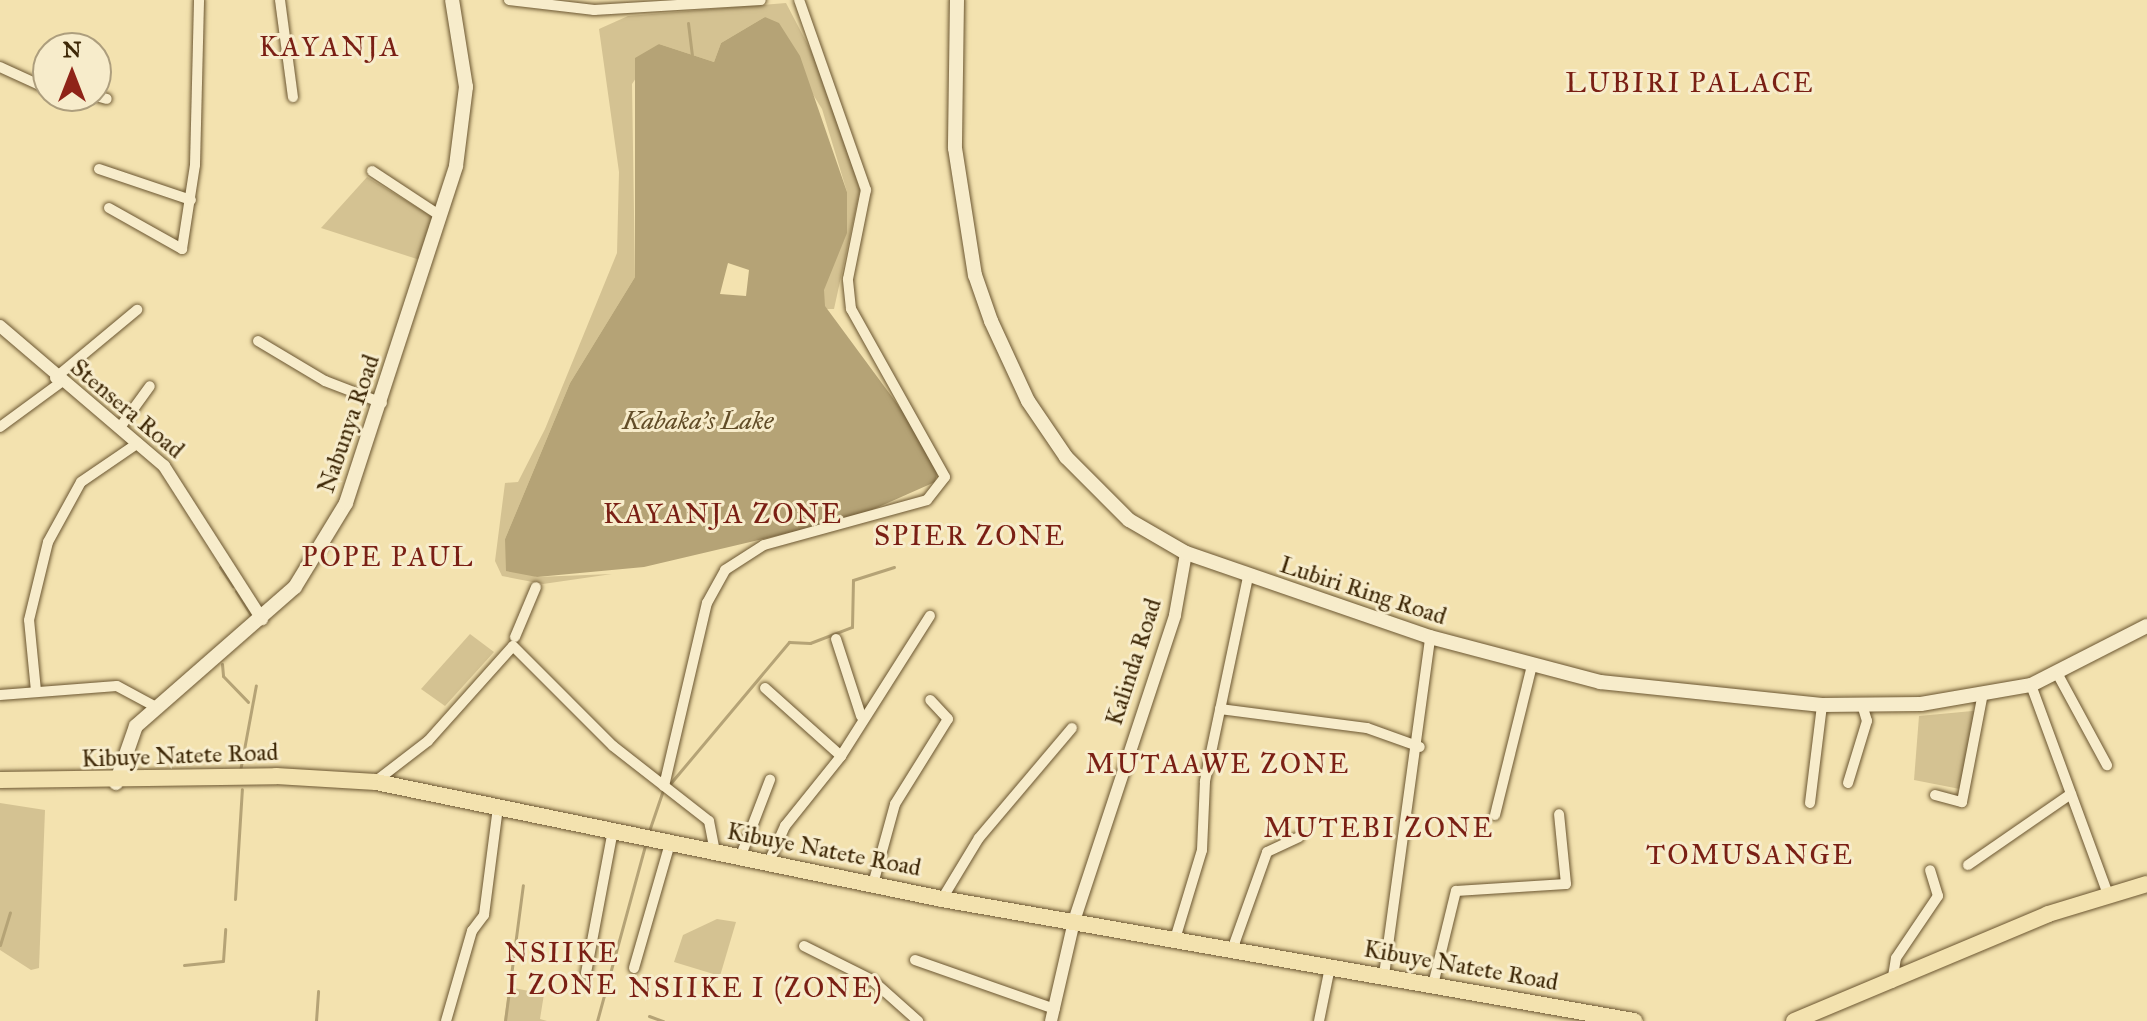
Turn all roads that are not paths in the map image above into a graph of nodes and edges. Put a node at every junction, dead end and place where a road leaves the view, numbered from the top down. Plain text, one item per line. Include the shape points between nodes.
1 (199, 0) edge
2 (280, 0) edge
3 (509, 0) edge
4 (761, 0) edge
5 (799, 0) edge
6 (957, 0) edge
7 (456, 3) edge
8 (0, 67) edge
9 (32, 82) edge
10 (293, 97) dead end
11 (99, 169) dead end
12 (372, 171) dead end
13 (191, 200) junction
14 (109, 208) dead end
15 (439, 215) junction
16 (137, 310) dead end
17 (0, 326) edge
18 (258, 341) dead end
19 (58, 380) junction
20 (150, 386) dead end
21 (382, 403) junction
22 (121, 426) junction
23 (0, 427) edge
24 (138, 443) junction
25 (1186, 553) junction
26 (1248, 577) junction
27 (536, 587) dead end
28 (930, 616) dead end
29 (262, 619) junction
30 (2147, 626) edge
31 (515, 637) dead end
32 (1430, 637) junction
33 (836, 639) dead end
34 (1532, 665) junction
35 (2057, 673) junction
36 (2031, 685) junction
37 (765, 688) dead end
38 (36, 691) junction
39 (1983, 693) junction
40 (0, 695) edge
41 (930, 700) dead end
42 (1822, 705) junction
43 (154, 706) junction
44 (1863, 708) junction
45 (1220, 709) junction
46 (861, 716) junction
47 (1072, 728) dead end
48 (1420, 747) junction
49 (841, 756) junction
50 (2107, 765) dead end
51 (0, 780) edge
52 (770, 780) dead end
53 (376, 782) junction
54 (116, 783) junction
55 (1848, 783) dead end
56 (664, 786) junction
57 (2071, 794) junction
58 (1935, 795) dead end
59 (1810, 803) dead end
60 (498, 807) junction
61 (1559, 814) dead end
62 (1495, 815) dead end
63 (613, 830) junction
64 (1299, 837) dead end
65 (670, 843) junction
66 (715, 853) junction
67 (740, 858) junction
68 (768, 864) junction
69 (1968, 865) dead end
70 (1930, 870) dead end
71 (873, 884) junction
72 (2147, 884) edge
73 (2108, 894) junction
74 (942, 899) junction
75 (1074, 921) junction
76 (1175, 939) junction
77 (804, 946) dead end
78 (1232, 950) junction
79 (915, 960) dead end
80 (1330, 967) junction
81 (634, 968) dead end
82 (586, 973) dead end
83 (1384, 975) junction
84 (1433, 985) junction
85 (1892, 985) junction
86 (1053, 1015) edge
87 (446, 1021) edge
88 (918, 1021) edge
89 (1319, 1021) edge
90 (1634, 1021) edge
91 (1794, 1021) edge

1 - 13 street
2 - 10 street
3 - 4 street via 594,10
5 - 56 street via 866,190 848,279 851,309 945,477 927,500 764,545 725,570 707,603
6 - 25 main road, Lubiri Ring Road via 955,148 975,275 991,321 1028,401 1066,457 1129,520
7 - 15 main road, Nabunya Road via 465,120
8 - 9 street
11 - 13 street
12 - 15 street
13 - 14 street via 179,250
15 - 21 main road, Nabunya Road
16 - 19 street
17 - 19 street, Stensera Road
18 - 21 street via 325,381
19 - 22 street, Stensera Road
19 - 23 street
20 - 22 street
21 - 29 main road, Nabunya Road via 331,533 301,580
22 - 24 street, Stensera Road
24 - 29 street, Stensera Road via 178,482
24 - 38 street via 86,475 48,542 29,620
25 - 26 main road, Lubiri Ring Road
25 - 75 street, Kalinda Road via 1175,615
26 - 32 main road, Lubiri Ring Road
26 - 45 street
27 - 31 street
28 - 46 street
29 - 43 main road, Nabunya Road
30 - 35 main road, Lubiri Ring Road
32 - 34 main road, Lubiri Ring Road
32 - 48 street
33 - 46 street
34 - 42 main road, Lubiri Ring Road via 1662,692
34 - 62 street
35 - 36 main road, Lubiri Ring Road
35 - 50 street
36 - 39 main road, Lubiri Ring Road
36 - 57 street
37 - 49 street
38 - 40 street
38 - 43 street via 117,686
39 - 44 main road, Lubiri Ring Road
39 - 58 street via 1962,802
41 - 71 street via 948,719 895,804
42 - 44 main road, Lubiri Ring Road
42 - 59 street
43 - 54 main road, Nabunya Road via 129,737
44 - 55 street via 1867,721
45 - 48 street via 1367,728
45 - 76 street via 1205,781 1202,850
46 - 49 street
47 - 74 street via 979,838
48 - 83 street
49 - 68 street via 785,826
51 - 54 main road, Kibuye Natete Road
52 - 67 street
53 - 54 main road, Kibuye Natete Road via 276,776
53 - 56 street via 422,747 513,646
53 - 60 main road, Kibuye Natete Road
56 - 66 street via 709,821
57 - 69 street
57 - 73 street
60 - 63 main road, Kibuye Natete Road
60 - 87 street via 484,915 472,931
61 - 84 street via 1566,884 1456,891
63 - 65 main road, Kibuye Natete Road
63 - 82 street
64 - 78 street via 1267,852
65 - 66 main road, Kibuye Natete Road
65 - 81 street
66 - 67 main road, Kibuye Natete Road
67 - 68 main road, Kibuye Natete Road
68 - 71 main road, Kibuye Natete Road
70 - 85 street via 1938,896 1896,958
71 - 74 main road, Kibuye Natete Road
72 - 73 main road
73 - 85 main road
74 - 75 main road, Kibuye Natete Road
75 - 76 main road, Kibuye Natete Road
75 - 86 street, Kalinda Road
76 - 78 main road, Kibuye Natete Road
77 - 88 street via 872,980
78 - 80 main road, Kibuye Natete Road
79 - 86 street
80 - 83 main road, Kibuye Natete Road
80 - 89 street
83 - 84 main road, Kibuye Natete Road
84 - 90 main road, Kibuye Natete Road
85 - 91 main road

